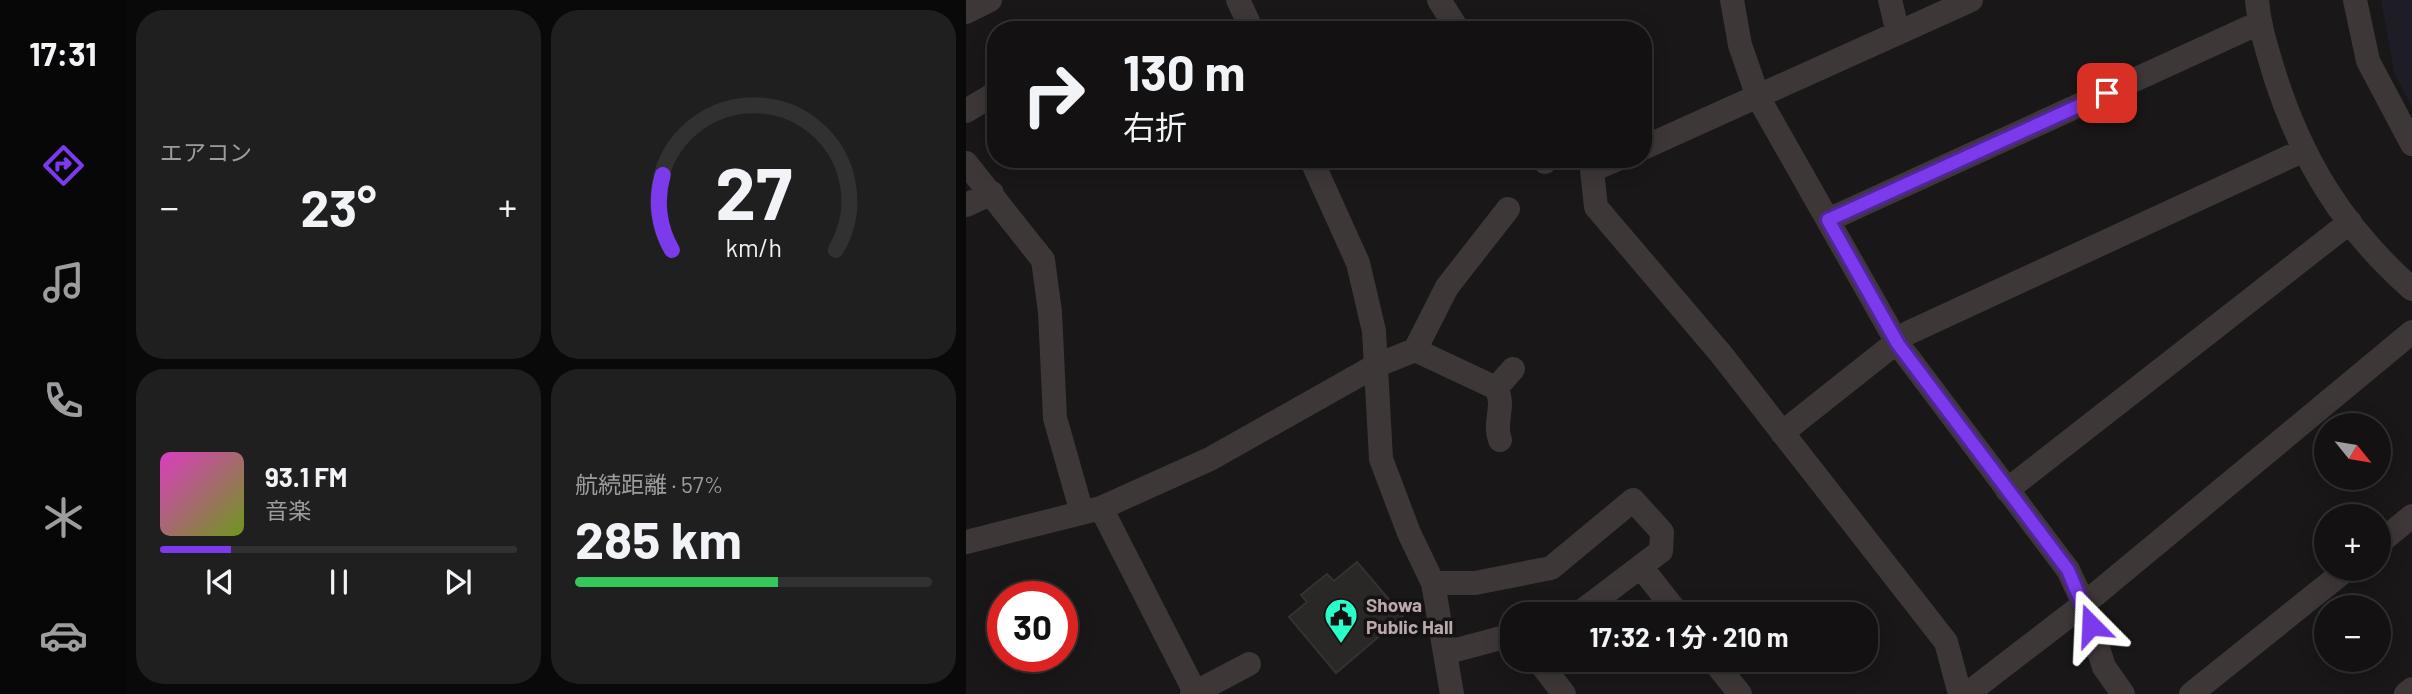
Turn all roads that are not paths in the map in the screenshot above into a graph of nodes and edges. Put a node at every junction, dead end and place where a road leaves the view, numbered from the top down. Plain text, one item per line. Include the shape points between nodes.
1 (990, 0) edge
2 (1238, 0) edge
3 (1438, 0) edge
4 (1732, 0) edge
5 (1890, 0) edge
6 (1971, 0) edge
7 (2355, 0) edge
8 (2258, 11) edge
9 (966, 12) edge
10 (1248, 21) edge
11 (1452, 21) edge
12 (1898, 33) junction
13 (1758, 97) junction
14 (987, 98) edge
15 (966, 111) edge
16 (1652, 144) edge
17 (2412, 144) edge
18 (2302, 150) junction
19 (966, 163) edge
20 (1315, 168) edge
21 (1597, 168) edge
22 (992, 193) junction
23 (966, 205) edge
24 (1508, 209) dead end
25 (1828, 220) junction
26 (2350, 222) junction
27 (2412, 289) edge
28 (2412, 332) edge
29 (1898, 344) junction
30 (1415, 350) junction
31 (1375, 366) junction
32 (1513, 369) dead end
33 (1496, 388) junction
34 (1782, 433) junction
35 (1500, 440) dead end
36 (2007, 490) junction
37 (1092, 511) junction
38 (2412, 516) edge
39 (2391, 533) edge
40 (966, 542) edge
41 (1642, 568) junction
42 (2332, 581) edge
43 (1433, 583) junction
44 (1595, 602) edge
45 (1669, 602) edge
46 (2084, 604) junction
47 (1500, 638) edge
48 (1445, 653) junction
49 (1249, 664) dead end
50 (1547, 672) edge
51 (1723, 672) edge
52 (2412, 689) edge
53 (1193, 693) edge
54 (1452, 694) edge
55 (1564, 694) edge
56 (1740, 694) edge
57 (1960, 694) edge
58 (1967, 694) edge
59 (2123, 694) edge
60 (2191, 694) edge
61 (2406, 694) edge

1 - 9 street
2 - 10 street
3 - 11 street
4 - 13 street via 1740,46
5 - 12 street
6 - 12 street
7 - 17 street via 2368,61
8 - 18 street
8 - 25 street
12 - 13 street
13 - 16 street
13 - 25 street
14 - 15 street
18 - 26 street
18 - 29 street via 1908,333
19 - 22 street
20 - 31 street via 1358,263 1374,331
21 - 34 street via 1592,170 1596,207
22 - 23 street
22 - 37 street via 1043,260 1055,418
24 - 30 street via 1447,287
25 - 29 street
26 - 27 street
26 - 36 street
28 - 46 street
29 - 34 street
29 - 36 street
30 - 31 street
30 - 33 street
31 - 37 street via 1210,459
31 - 43 street via 1381,459
32 - 33 street
33 - 35 street via 1503,400 1497,433
34 - 57 street via 1946,642
36 - 46 street via 2068,570
37 - 40 street
37 - 53 street
38 - 39 street
41 - 43 street via 1661,551 1662,532 1633,500 1551,568 1475,583
41 - 44 street
41 - 45 street
42 - 60 street
43 - 48 street
46 - 58 street
46 - 59 street via 2104,667
47 - 48 street
48 - 54 street
49 - 53 street
50 - 55 street
51 - 56 street
52 - 61 street

